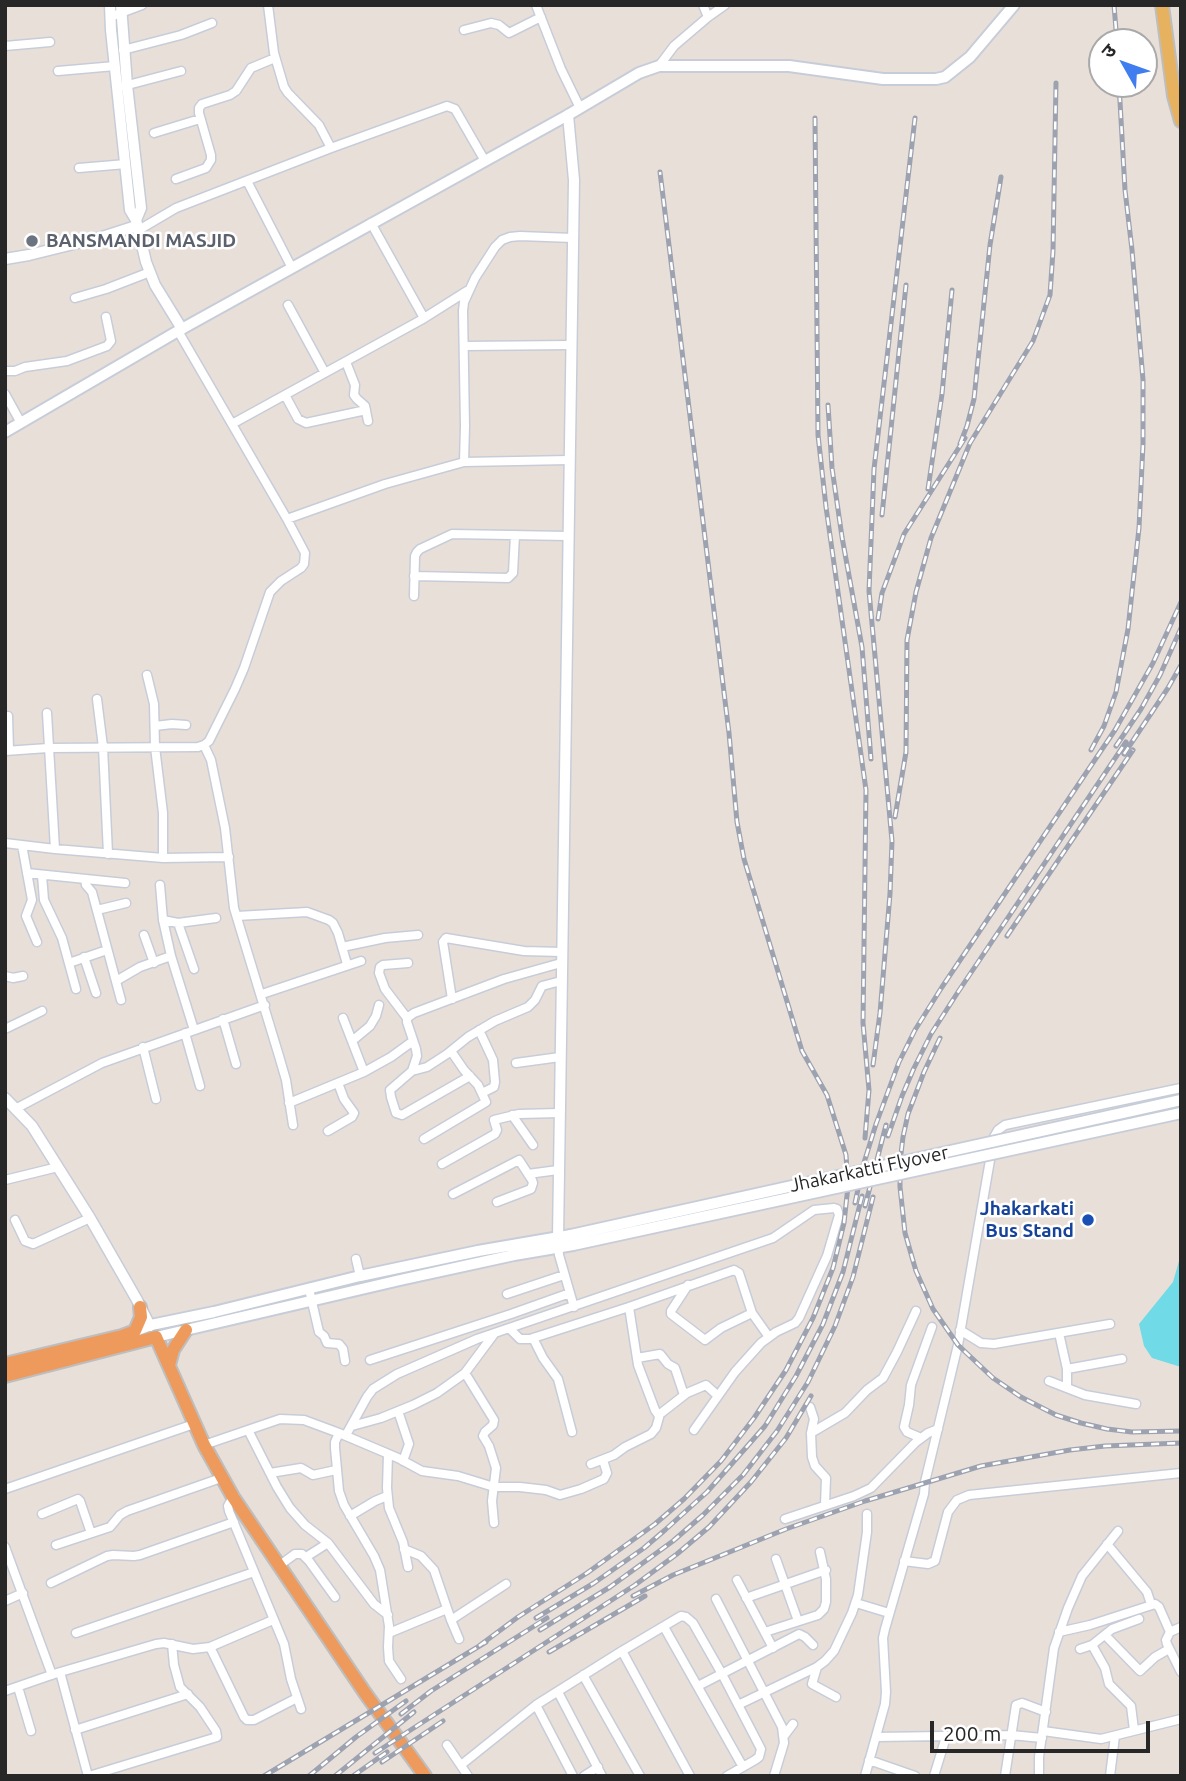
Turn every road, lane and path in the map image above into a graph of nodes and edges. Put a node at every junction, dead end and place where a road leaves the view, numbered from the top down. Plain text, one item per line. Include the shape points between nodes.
1 (110, 5) edge
2 (142, 5) edge
3 (268, 5) edge
4 (536, 5) edge
5 (703, 5) edge
6 (724, 5) edge
7 (1014, 5) edge
8 (1162, 5) edge
9 (117, 12) edge
10 (541, 17) junction
11 (708, 17) junction
12 (212, 23) dead end
13 (464, 30) dead end
14 (50, 42) dead end
15 (5, 46) edge
16 (120, 48) junction
17 (275, 58) junction
18 (115, 66) junction
19 (659, 66) junction
20 (58, 71) dead end
21 (181, 71) dead end
22 (122, 86) junction
23 (580, 108) junction
24 (568, 115) junction
25 (1179, 116) edge
26 (200, 119) junction
27 (154, 133) dead end
28 (331, 148) junction
29 (485, 160) junction
30 (126, 164) junction
31 (79, 168) dead end
32 (176, 179) dead end
33 (247, 181) junction
34 (372, 223) junction
35 (137, 226) junction
36 (573, 238) junction
37 (5, 259) edge
38 (292, 268) junction
39 (150, 272) junction
40 (468, 290) junction
41 (75, 298) dead end
42 (288, 305) dead end
43 (106, 317) dead end
44 (424, 318) junction
45 (180, 330) junction
46 (571, 345) junction
47 (464, 346) junction
48 (346, 362) junction
49 (5, 371) edge
50 (325, 373) junction
51 (5, 394) edge
52 (285, 395) junction
53 (366, 410) junction
54 (368, 421) dead end
55 (21, 423) junction
56 (232, 424) junction
57 (5, 432) edge
58 (569, 460) junction
59 (464, 462) junction
60 (287, 519) junction
61 (514, 535) junction
62 (568, 536) junction
63 (414, 576) junction
64 (414, 596) dead end
65 (147, 675) dead end
66 (97, 699) dead end
67 (47, 713) dead end
68 (8, 716) dead end
69 (186, 725) dead end
70 (155, 726) junction
71 (204, 745) junction
72 (103, 747) junction
73 (155, 747) junction
74 (48, 748) junction
75 (7, 750) edge
76 (5, 835) edge
77 (6, 843) edge
78 (22, 845) junction
79 (55, 849) junction
80 (108, 854) junction
81 (229, 857) junction
82 (163, 858) junction
83 (27, 873) junction
84 (42, 875) junction
85 (85, 880) junction
86 (125, 883) dead end
87 (160, 885) dead end
88 (126, 903) dead end
89 (97, 910) junction
90 (237, 916) junction
91 (216, 918) dead end
92 (163, 920) junction
93 (178, 923) junction
94 (144, 935) dead end
95 (418, 936) dead end
96 (37, 942) dead end
97 (342, 947) junction
98 (107, 950) junction
99 (171, 956) junction
100 (84, 957) junction
101 (561, 957) junction
102 (361, 961) dead end
103 (69, 962) junction
104 (154, 963) junction
105 (408, 963) dead end
106 (347, 964) junction
107 (194, 969) dead end
108 (5, 976) edge
109 (23, 976) dead end
110 (116, 981) junction
111 (561, 981) junction
112 (76, 989) dead end
113 (96, 993) dead end
114 (262, 994) junction
115 (452, 999) junction
116 (121, 1000) dead end
117 (265, 1005) junction
118 (379, 1005) dead end
119 (42, 1011) dead end
120 (343, 1018) dead end
121 (407, 1018) junction
122 (223, 1019) junction
123 (5, 1029) edge
124 (194, 1030) junction
125 (480, 1030) junction
126 (185, 1033) junction
127 (352, 1041) junction
128 (413, 1041) junction
129 (143, 1047) junction
130 (451, 1051) junction
131 (559, 1057) junction
132 (516, 1062) dead end
133 (236, 1064) dead end
134 (412, 1071) junction
135 (364, 1072) junction
136 (470, 1076) junction
137 (338, 1083) junction
138 (200, 1086) dead end
139 (1181, 1088) edge
140 (482, 1093) junction
141 (5, 1098) edge
142 (156, 1099) dead end
143 (1181, 1100) edge
144 (289, 1103) junction
145 (17, 1108) junction
146 (559, 1113) junction
147 (1181, 1113) edge
148 (512, 1115) junction
149 (293, 1125) dead end
150 (328, 1131) dead end
151 (424, 1139) dead end
152 (533, 1145) dead end
153 (442, 1164) dead end
154 (58, 1167) junction
155 (558, 1170) junction
156 (528, 1174) junction
157 (5, 1180) edge
158 (453, 1195) dead end
159 (497, 1202) dead end
160 (90, 1218) junction
161 (15, 1220) dead end
162 (572, 1240) junction
163 (558, 1243) junction
164 (733, 1251) junction
165 (356, 1259) dead end
166 (730, 1270) junction
167 (564, 1275) junction
168 (360, 1276) junction
169 (688, 1285) junction
170 (309, 1289) junction
171 (570, 1293) junction
172 (508, 1294) dead end
173 (311, 1301) junction
174 (141, 1307) junction
175 (574, 1307) junction
176 (629, 1307) junction
177 (916, 1311) dead end
178 (752, 1313) junction
179 (1110, 1324) dead end
180 (932, 1327) dead end
181 (510, 1329) junction
182 (186, 1330) junction
183 (960, 1330) junction
184 (153, 1331) junction
185 (129, 1333) junction
186 (1059, 1333) junction
187 (494, 1334) junction
188 (769, 1337) junction
189 (533, 1338) junction
190 (637, 1358) junction
191 (1122, 1359) dead end
192 (370, 1360) dead end
193 (345, 1361) dead end
194 (5, 1364) edge
195 (169, 1365) junction
196 (1067, 1369) junction
197 (465, 1373) junction
198 (5, 1376) edge
199 (1049, 1381) dead end
200 (1067, 1388) junction
201 (684, 1395) junction
202 (718, 1396) junction
203 (1136, 1404) dead end
204 (810, 1407) dead end
205 (398, 1411) junction
206 (659, 1416) junction
207 (194, 1424) junction
208 (352, 1426) junction
209 (937, 1429) junction
210 (248, 1430) junction
211 (694, 1430) dead end
212 (572, 1432) dead end
213 (811, 1433) junction
214 (343, 1434) junction
215 (921, 1438) junction
216 (204, 1445) junction
217 (388, 1454) junction
218 (603, 1460) junction
219 (403, 1461) junction
220 (591, 1464) dead end
221 (337, 1470) junction
222 (270, 1473) junction
223 (1181, 1473) edge
224 (221, 1478) junction
225 (494, 1487) junction
226 (5, 1489) edge
227 (387, 1496) junction
228 (233, 1497) junction
229 (825, 1505) junction
230 (41, 1514) dead end
231 (867, 1514) dead end
232 (350, 1516) junction
233 (785, 1519) dead end
234 (234, 1522) junction
235 (494, 1523) dead end
236 (1118, 1531) dead end
237 (91, 1533) junction
238 (328, 1543) junction
239 (1107, 1544) junction
240 (56, 1545) dead end
241 (5, 1547) edge
242 (404, 1549) junction
243 (820, 1552) dead end
244 (306, 1557) junction
245 (776, 1559) dead end
246 (904, 1561) junction
247 (280, 1565) junction
248 (408, 1567) dead end
249 (826, 1570) junction
250 (254, 1572) junction
251 (737, 1580) dead end
252 (51, 1583) dead end
253 (506, 1584) dead end
254 (785, 1584) junction
255 (23, 1592) junction
256 (335, 1597) dead end
257 (746, 1598) junction
258 (716, 1599) dead end
259 (5, 1601) edge
260 (856, 1603) junction
261 (1151, 1604) junction
262 (447, 1609) junction
263 (889, 1613) junction
264 (387, 1615) junction
265 (273, 1619) junction
266 (1139, 1619) dead end
267 (451, 1620) junction
268 (798, 1621) junction
269 (664, 1627) junction
270 (1181, 1627) edge
271 (765, 1632) junction
272 (1059, 1632) junction
273 (1170, 1632) junction
274 (76, 1633) dead end
275 (388, 1633) junction
276 (1105, 1635) junction
277 (459, 1639) dead end
278 (172, 1644) junction
279 (813, 1645) dead end
280 (1092, 1645) junction
281 (210, 1647) junction
282 (773, 1648) junction
283 (1080, 1649) dead end
284 (1169, 1649) junction
285 (622, 1651) junction
286 (747, 1661) junction
287 (817, 1667) junction
288 (1181, 1672) edge
289 (56, 1673) junction
290 (722, 1674) junction
291 (583, 1675) junction
292 (401, 1679) dead end
293 (698, 1686) junction
294 (18, 1687) junction
295 (5, 1691) edge
296 (558, 1692) junction
297 (763, 1692) junction
298 (188, 1694) junction
299 (836, 1697) dead end
300 (297, 1698) junction
301 (536, 1705) junction
302 (738, 1705) junction
303 (301, 1709) dead end
304 (1046, 1712) junction
305 (1181, 1719) edge
306 (793, 1724) dead end
307 (75, 1730) junction
308 (1134, 1730) junction
309 (31, 1731) dead end
310 (1042, 1734) junction
311 (1011, 1735) junction
312 (784, 1736) junction
313 (1115, 1736) junction
314 (876, 1737) junction
315 (946, 1737) junction
316 (447, 1745) dead end
317 (761, 1754) junction
318 (779, 1758) junction
319 (869, 1760) junction
320 (461, 1765) junction
321 (743, 1767) junction
322 (600, 1772) edge
323 (88, 1776) edge
324 (425, 1776) edge
325 (468, 1776) edge
326 (573, 1776) edge
327 (584, 1776) edge
328 (640, 1776) edge
329 (690, 1776) edge
330 (727, 1776) edge
331 (774, 1776) edge
332 (865, 1776) edge
333 (915, 1776) edge
334 (934, 1776) edge
335 (1005, 1776) edge
336 (1039, 1776) edge
337 (1111, 1776) edge

1 - 9 street
2 - 9 street
3 - 17 street
4 - 10 street
5 - 11 street
6 - 11 street
7 - 19 main road via 970,57 936,79 883,79 789,66
8 - 25 main road
9 - 16 street
10 - 13 street via 509,33 491,23
10 - 23 street
11 - 19 street via 674,46
12 - 16 street
14 - 15 street
16 - 18 street
16 - 22 street
17 - 26 street via 251,68 230,95 202,104
17 - 28 street via 284,87 319,125
18 - 20 street
18 - 22 street
19 - 23 main road
21 - 22 street
22 - 30 street
22 - 35 street via 141,208
23 - 24 main road
24 - 29 main road
24 - 36 street
26 - 27 street
26 - 32 street via 211,160 206,168
28 - 29 street via 447,106 455,109
28 - 33 street
29 - 34 main road
30 - 31 street
30 - 35 street via 130,210
33 - 35 street
33 - 38 street
34 - 38 main road
34 - 44 street
35 - 37 street
35 - 39 street
36 - 40 street via 502,240
36 - 46 street
38 - 45 main road
39 - 41 street
39 - 45 street
40 - 44 street
40 - 47 street
42 - 50 street
43 - 49 street via 111,341 107,346 67,361
44 - 48 street
45 - 55 main road
45 - 56 street
46 - 47 street
46 - 58 street
47 - 59 street
48 - 50 street
48 - 53 street via 355,397
50 - 52 street
51 - 55 street
52 - 53 street via 298,419 306,422
52 - 56 street
53 - 54 street
55 - 57 main road
56 - 60 street
58 - 59 street
58 - 62 street
59 - 60 street
60 - 71 street via 305,553 304,564 270,592 235,689
61 - 62 street
61 - 63 street via 452,534 416,552
61 - 63 street via 509,578
62 - 101 street
63 - 64 street
65 - 70 street
66 - 72 street
67 - 74 street
68 - 75 street
69 - 70 street
70 - 73 street
71 - 73 street
71 - 81 street via 211,760
72 - 73 street
72 - 74 street
72 - 80 street
73 - 82 street
74 - 75 street
74 - 79 street
76 - 77 street
77 - 78 street
78 - 79 street
78 - 83 street
79 - 80 street
80 - 82 street
81 - 82 street
81 - 90 street
83 - 84 street
83 - 96 street via 32,900 26,916
84 - 85 street
84 - 103 street via 44,900
85 - 86 street
85 - 89 street
87 - 92 street
88 - 89 street
89 - 98 street
90 - 97 street via 315,914 333,923
90 - 114 street
91 - 93 street
92 - 93 street
92 - 99 street
93 - 107 street
94 - 104 street
95 - 97 street
97 - 106 street
98 - 100 street
98 - 110 street
99 - 104 street
99 - 124 street
100 - 103 street
100 - 113 street
101 - 111 street
101 - 115 street
101 - 115 street via 446,938
102 - 106 street
103 - 112 street
104 - 110 street
105 - 121 street via 379,969 385,989
106 - 114 street
108 - 109 street
110 - 116 street
111 - 125 street via 542,986 528,1007
111 - 131 street
114 - 117 street
115 - 121 street
117 - 122 street
117 - 144 street
118 - 127 street via 370,1026
119 - 123 street
120 - 127 street
121 - 128 street
122 - 124 street
122 - 133 street
124 - 126 street
125 - 130 street
125 - 140 street via 495,1082
126 - 129 street
126 - 138 street
127 - 135 street
128 - 134 street via 418,1053
128 - 135 street
129 - 142 street
129 - 145 street via 89,1069
130 - 134 street
130 - 136 street
131 - 132 street
131 - 146 street
134 - 136 street via 390,1090 400,1115
135 - 137 street
136 - 140 street
137 - 144 street
137 - 150 street via 354,1114
139 - 183 street via 998,1130
140 - 151 street via 486,1102
141 - 145 street
143 - 162 main road, Jhakarkatti Flyover, bridge
144 - 149 street
145 - 154 street
146 - 148 street
146 - 155 street
147 - 162 main road, Jhakarkatti Flyover, bridge
148 - 152 street
148 - 153 street via 495,1120 495,1134
154 - 157 street
154 - 160 street
155 - 156 street
155 - 163 street
156 - 158 street via 519,1160
156 - 159 street via 531,1189
160 - 161 street via 33,1244 25,1241
160 - 174 street
162 - 163 main road, Jhakarkatti Flyover
163 - 167 street
163 - 168 main road via 491,1249
163 - 173 main road
164 - 166 street
164 - 175 street
164 - 188 street via 774,1238 814,1210 839,1211 827,1256 799,1318
165 - 168 street
166 - 169 street
166 - 178 street via 739,1273
167 - 171 street
167 - 172 street
168 - 170 main road
169 - 176 street
169 - 178 street via 671,1314 705,1340
170 - 173 street
170 - 184 main road
171 - 175 street
171 - 192 street
173 - 182 main road
173 - 193 street via 319,1332 327,1343 339,1344
174 - 184 street
174 - 185 highway via 141,1317
175 - 181 street
176 - 189 street
176 - 190 street
177 - 213 street via 883,1378 850,1409
178 - 188 street
179 - 186 street
180 - 215 street via 911,1385 904,1427
181 - 187 street
181 - 189 street via 520,1339
182 - 184 main road
182 - 195 highway
183 - 186 street via 981,1343 994,1344
183 - 209 street
184 - 185 main road
184 - 195 highway
184 - 198 highway
185 - 194 highway
186 - 196 street
187 - 197 street
187 - 208 street via 383,1382 367,1397
188 - 202 street
189 - 212 street via 558,1379
190 - 201 street via 660,1354 675,1368
190 - 206 street
191 - 196 street
195 - 207 highway
196 - 200 street
197 - 205 street via 437,1393
197 - 225 street via 494,1420 483,1436 495,1464
199 - 200 street
200 - 203 street
201 - 202 street via 704,1385
201 - 206 street
202 - 211 street
204 - 213 street via 814,1419
205 - 208 street
205 - 219 street via 409,1444
206 - 218 street via 651,1434
207 - 216 highway
207 - 226 street
208 - 214 street
209 - 215 street
209 - 246 street
210 - 214 street via 293,1418
210 - 216 street
210 - 222 street
213 - 229 street via 813,1462 825,1478
214 - 217 street
214 - 221 street via 335,1442
215 - 229 street via 871,1488
216 - 224 highway
217 - 219 street
217 - 227 street
218 - 220 street
218 - 225 street via 604,1479 560,1495
219 - 225 street via 422,1471
221 - 222 street via 313,1475 301,1468
221 - 232 street via 339,1491
222 - 238 street via 290,1508
223 - 246 street via 969,1495 957,1500 948,1512 935,1561
224 - 228 highway
224 - 237 street via 127,1511 110,1527
225 - 235 street
227 - 232 street
227 - 242 street
228 - 234 street via 229,1506
228 - 247 highway
229 - 233 street
230 - 237 street via 78,1499
231 - 260 street
232 - 264 street via 380,1570
234 - 250 street
234 - 252 street via 134,1556 107,1556
236 - 239 street
237 - 240 street
238 - 244 street
238 - 264 street
239 - 261 street via 1147,1592
239 - 272 street via 1082,1576
241 - 255 street
242 - 248 street
242 - 262 street via 430,1564
243 - 249 street
244 - 247 street via 295,1554
244 - 256 street
245 - 254 street
246 - 263 street
247 - 324 highway
249 - 254 street
249 - 268 street via 824,1609
250 - 265 street
250 - 274 street
251 - 257 street
253 - 267 street
254 - 257 street
254 - 268 street
255 - 259 street
255 - 289 street
257 - 271 street
258 - 286 street
260 - 263 street
260 - 287 street via 834,1651
261 - 272 street
261 - 273 street via 1158,1605
262 - 267 street
262 - 275 street
263 - 314 street via 883,1639 886,1692
264 - 275 street
265 - 281 street
265 - 300 street
266 - 276 street
267 - 277 street
268 - 271 street
269 - 285 street
269 - 290 street via 681,1616 690,1619
269 - 293 street
270 - 273 street
271 - 282 street
272 - 304 street
273 - 284 street
275 - 292 street via 389,1661
276 - 280 street
276 - 284 street via 1140,1671
278 - 281 street
278 - 289 street via 147,1646
278 - 298 street via 179,1684
279 - 282 street via 799,1634
280 - 283 street
280 - 308 street via 1109,1684 1130,1706
281 - 300 street via 247,1720
282 - 286 street
284 - 288 street
285 - 291 street
285 - 329 street
286 - 290 street
286 - 297 street
287 - 297 street
287 - 299 street via 811,1684
289 - 294 street
289 - 307 street
290 - 293 street
290 - 302 street
291 - 296 street
291 - 328 street
293 - 321 street
294 - 295 street
294 - 309 street
296 - 301 street
296 - 322 street
297 - 302 street
297 - 312 street
298 - 307 street
298 - 323 street via 217,1737
300 - 303 street
301 - 320 street
301 - 326 street
302 - 317 street
304 - 310 street
304 - 311 street via 1016,1705
305 - 308 street
306 - 312 street
307 - 323 street
308 - 313 street
310 - 311 street
310 - 313 street via 1093,1739
310 - 336 street
311 - 315 street
311 - 335 street
312 - 318 street
313 - 337 street
314 - 315 street
314 - 319 street
315 - 334 street
316 - 320 street
317 - 318 street
317 - 321 street
318 - 331 street
319 - 332 street
319 - 333 street
320 - 325 street
321 - 330 street
322 - 327 street

